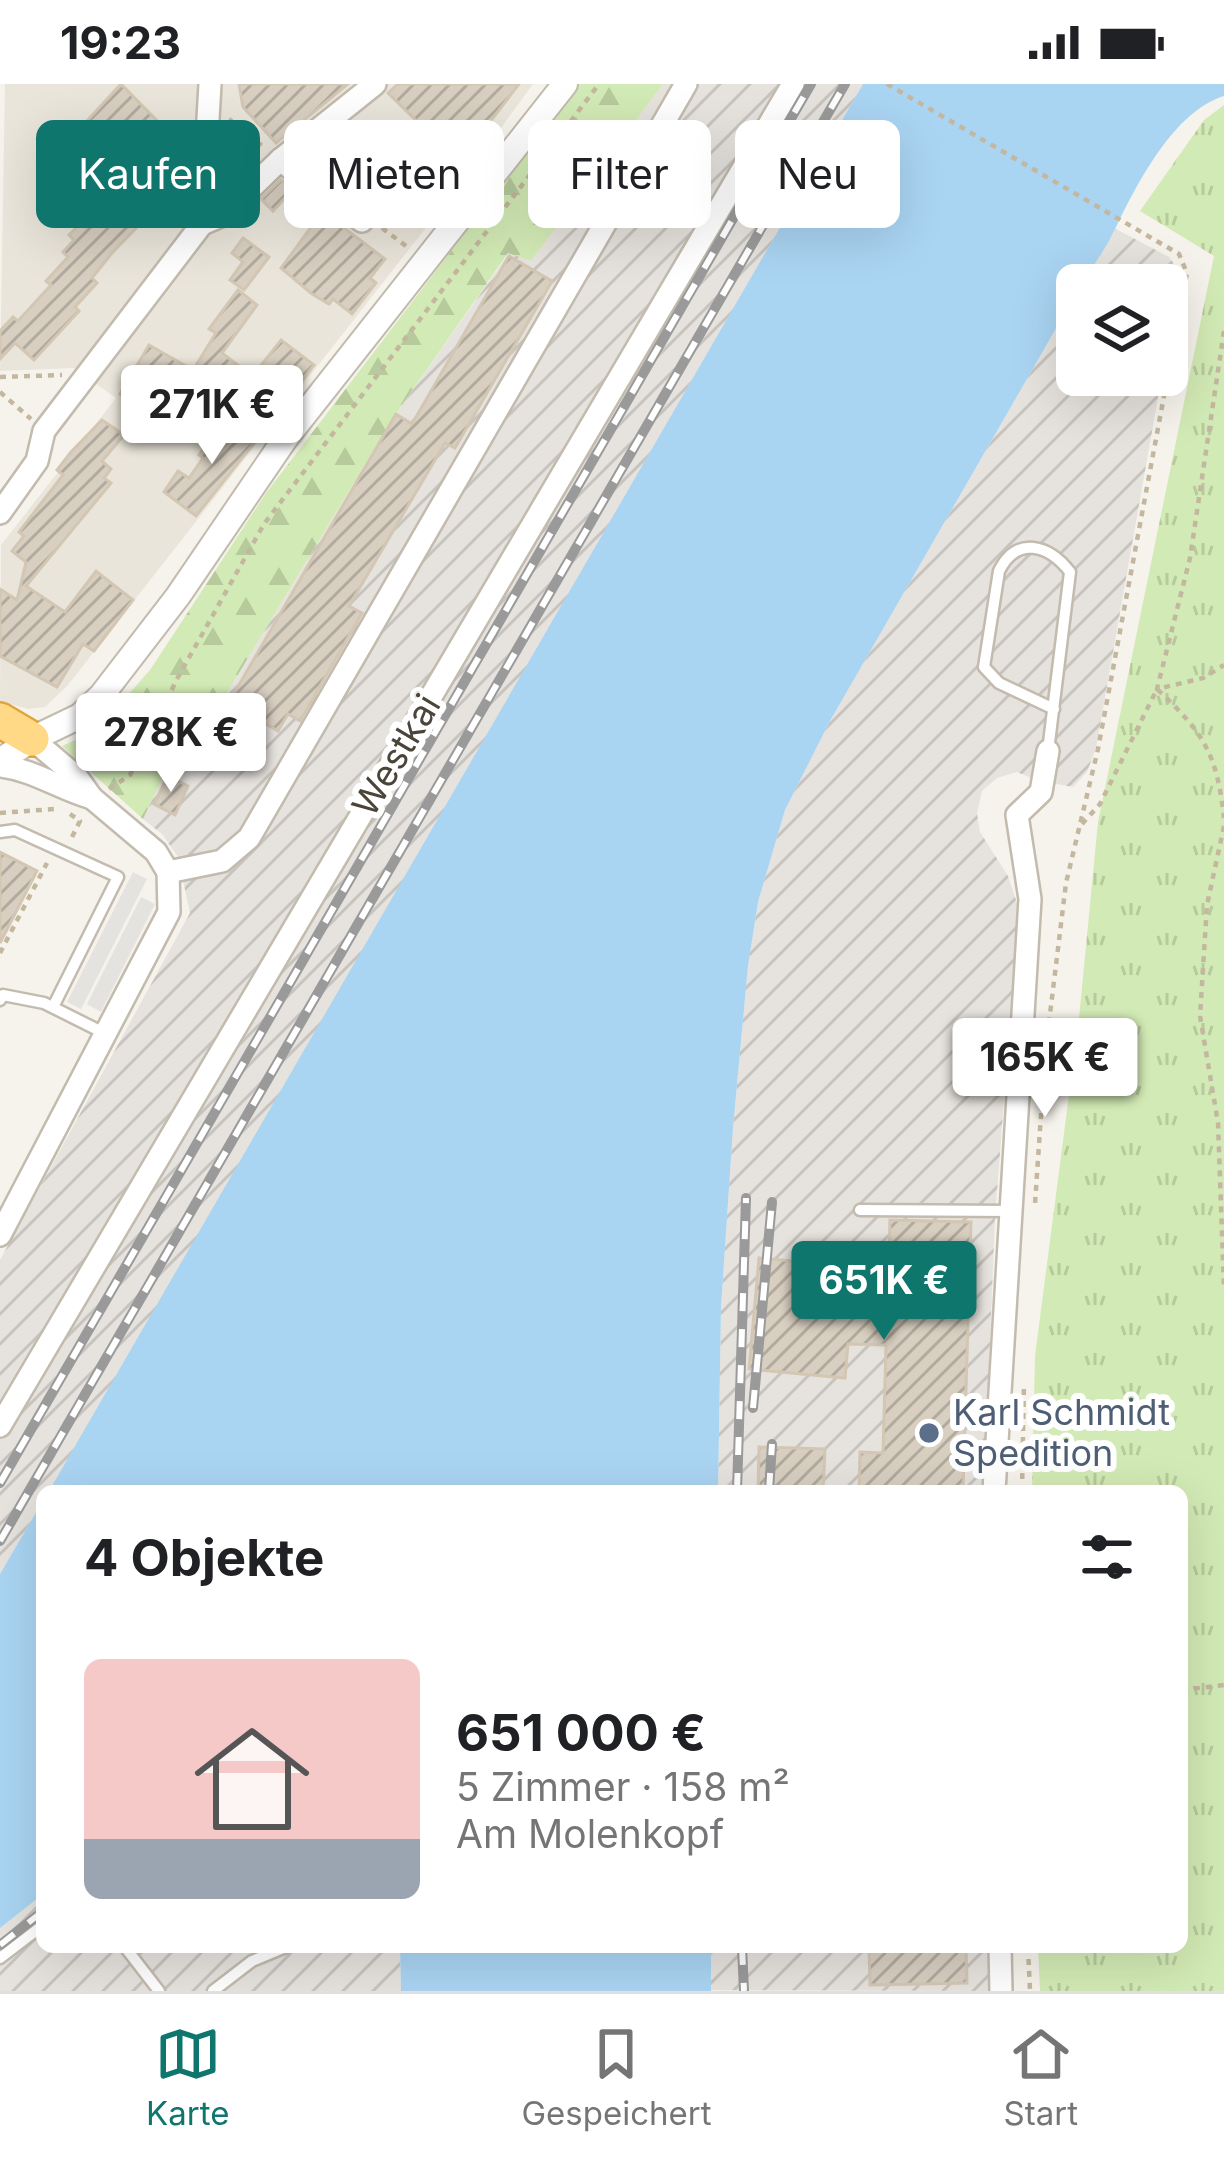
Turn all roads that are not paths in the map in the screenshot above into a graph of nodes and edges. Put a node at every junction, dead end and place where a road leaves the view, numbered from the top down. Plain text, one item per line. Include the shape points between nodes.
1 (375, 84) edge
2 (565, 84) edge
3 (686, 84) edge
4 (793, 84) edge
5 (280, 160) junction
6 (284, 163) edge
7 (260, 179) edge
8 (199, 228) edge
9 (0, 514) edge
10 (1054, 709) junction
11 (0, 720) edge
12 (16, 737) edge
13 (1048, 751) joint
14 (0, 764) edge
15 (92, 799) junction
16 (0, 832) edge
17 (168, 872) junction
18 (0, 1000) edge
19 (52, 1007) junction
20 (107, 1034) junction
21 (860, 1210) dead end
22 (1010, 1211) junction
23 (0, 1235) edge
24 (0, 1426) edge
25 (994, 1485) edge
26 (36, 1931) edge
27 (129, 1953) edge
28 (271, 1953) edge
29 (1000, 1953) edge
30 (0, 1958) edge
31 (159, 1991) edge
32 (213, 1991) edge
33 (1001, 1991) edge

1 - 5 street
2 - 12 street via 285,439 143,644 80,716
3 - 17 street via 249,838 222,861
4 - 24 street, Westkai
5 - 6 street
5 - 7 street
8 - 9 street via 44,431 37,461
10 - 10 lane via 1070,572 1058,556 1019,548 999,571 984,667
10 - 13 lane
11 - 12 highway
12 - 14 street
12 - 15 street via 77,776
13 - 22 street via 1041,792 1017,815 1030,898
14 - 15 street
15 - 17 street via 138,834
16 - 19 lane via 15,830 118,877
17 - 20 street via 169,912
18 - 19 lane via 3,994
19 - 20 lane
20 - 23 street
21 - 22 lane
22 - 25 street
26 - 30 lane
27 - 31 lane
28 - 32 lane
29 - 33 street

